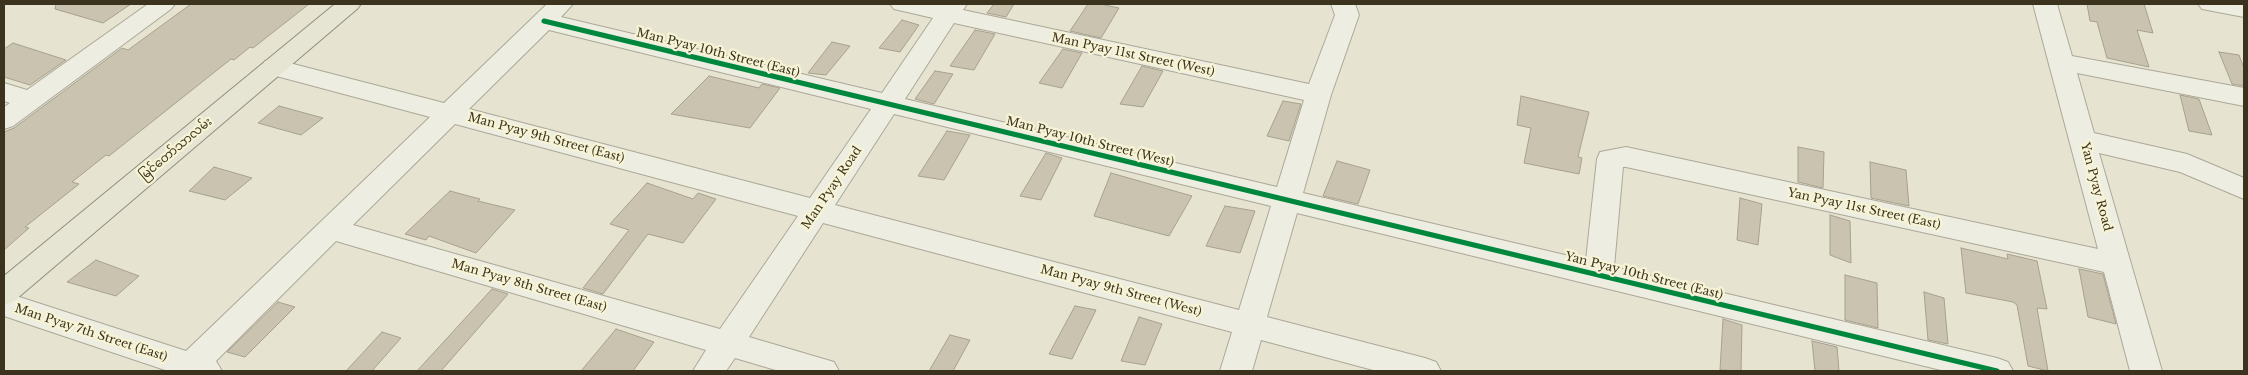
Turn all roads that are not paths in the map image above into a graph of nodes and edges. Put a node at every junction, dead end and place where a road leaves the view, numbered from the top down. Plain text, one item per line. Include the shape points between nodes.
1 (163, 4) edge
2 (349, 4) edge
3 (902, 4) edge
4 (2045, 4) edge
5 (2210, 4) edge
6 (1345, 5) edge
7 (952, 9) edge
8 (2244, 10) edge
9 (553, 12) edge
10 (2061, 62) junction
11 (274, 67) junction
12 (4, 92) edge
13 (1318, 95) junction
14 (2244, 97) edge
15 (31, 100) junction
16 (888, 104) junction
17 (451, 112) junction
18 (4, 120) edge
19 (2083, 140) junction
20 (2244, 189) edge
21 (1287, 200) junction
22 (817, 211) junction
23 (331, 229) junction
24 (2117, 264) junction
25 (1598, 275) junction
26 (4, 293) edge
27 (4, 304) edge
28 (1250, 325) junction
29 (728, 344) junction
30 (195, 369) edge
31 (709, 371) edge
32 (823, 371) edge
33 (1236, 371) edge
34 (1425, 371) edge
35 (1998, 371) edge
36 (2146, 371) edge

1 - 15 street
2 - 11 main road, မြင်တော်သာလမ်း
3 - 7 street, Man Pyay 11st Street (West)
4 - 10 street, Yan Pyay Road
5 - 8 street
6 - 13 street via 1347,15
7 - 13 street, Man Pyay 11st Street (West)
7 - 16 street, Man Pyay Road
9 - 16 street, Man Pyay 10th Street (East)
9 - 17 street
10 - 14 street
10 - 19 street, Yan Pyay Road
11 - 17 street, Man Pyay 9th Street (East)
11 - 26 main road, မြင်တော်သာလမ်း
12 - 15 street
13 - 21 street
15 - 18 street
16 - 21 street, Man Pyay 10th Street (West)
16 - 22 street, Man Pyay Road
17 - 22 street, Man Pyay 9th Street (East)
17 - 23 street
19 - 20 street via 2187,164
19 - 24 street, Yan Pyay Road
21 - 25 street, Yan Pyay 10th Street (East)
21 - 28 street
22 - 28 street, Man Pyay 9th Street (West)
22 - 29 street, Man Pyay Road
23 - 29 street, Man Pyay 8th Street (East)
23 - 30 street
24 - 25 street, Yan Pyay 11st Street (East) via 1626,157 1610,159
24 - 36 street, Yan Pyay Road
25 - 35 street, Yan Pyay 10th Street (East)
27 - 30 street, Man Pyay 7th Street (East)
28 - 33 street
28 - 34 street, Man Pyay 9th Street (West)
29 - 31 street, Man Pyay Road
29 - 32 street, Man Pyay 8th Street (East)

